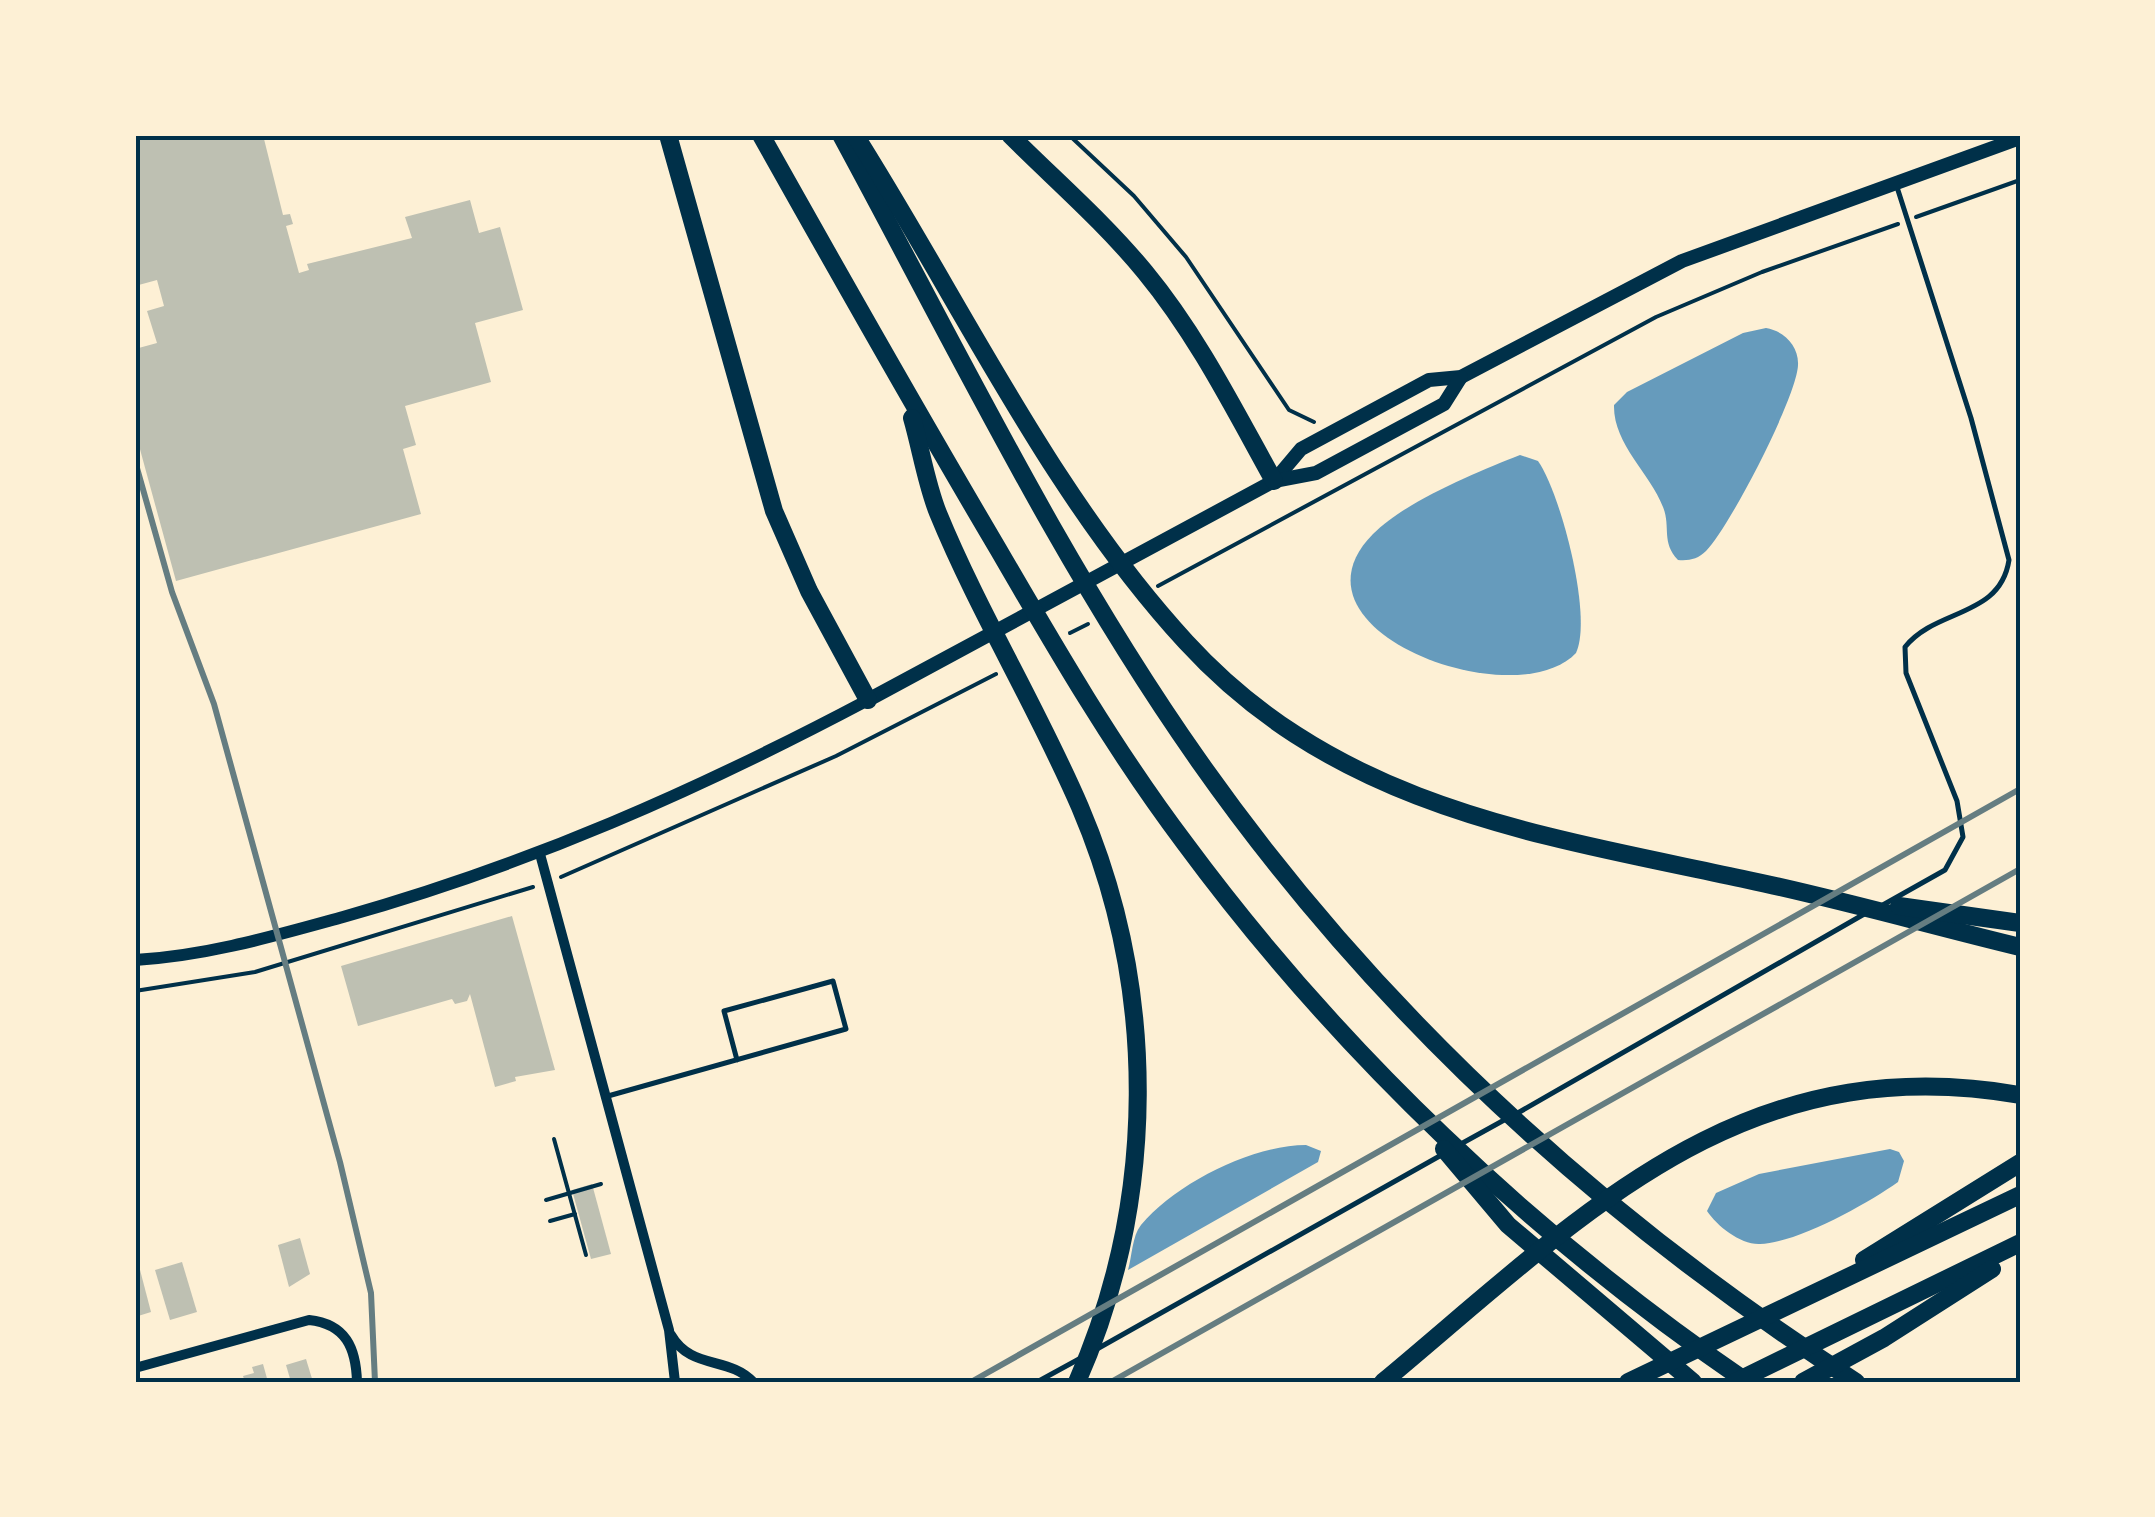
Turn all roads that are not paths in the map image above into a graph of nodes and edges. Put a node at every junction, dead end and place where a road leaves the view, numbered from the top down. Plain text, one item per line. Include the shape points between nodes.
1 (668, 135) edge
2 (761, 135) edge
3 (841, 135) edge
4 (855, 135) edge
5 (1010, 135) edge
6 (2020, 138) edge
7 (1895, 182) junction
8 (1461, 377) junction
9 (905, 393) junction
10 (1274, 481) junction
11 (868, 700) junction
12 (540, 854) junction
13 (1776, 886) junction
14 (2020, 923) edge
15 (2020, 948) edge
16 (135, 960) edge
17 (738, 1060) junction
18 (1380, 1072) junction
19 (2020, 1095) edge
20 (606, 1097) junction
21 (2020, 1162) edge
22 (2020, 1195) edge
23 (2020, 1243) edge
24 (2020, 1251) edge
25 (1794, 1303) junction
26 (669, 1330) junction
27 (135, 1368) edge
28 (357, 1382) edge
29 (675, 1382) edge
30 (753, 1382) edge
31 (1037, 1382) edge
32 (1077, 1382) edge
33 (1383, 1382) edge
34 (1628, 1382) edge
35 (1692, 1382) edge
36 (1735, 1382) edge
37 (1747, 1382) edge
38 (1804, 1382) edge
39 (1856, 1382) edge

1 - 11 highway via 774,510
2 - 9 highway
3 - 39 highway via 1119,638 1267,852 1433,1042 1512,1119 1644,1232
4 - 13 highway via 1081,505 1162,614 1249,700 1319,750 1441,808
5 - 10 highway via 1104,225 1162,293
6 - 7 main road
7 - 8 main road via 1682,260
7 - 31 lane via 2009,552 2005,577 1991,597 1920,632 1903,651 1962,822 1962,843 1949,866
8 - 10 main road via 1429,380 1302,449
8 - 10 main road via 1444,404 1316,473
9 - 18 highway via 1136,775 1210,877
9 - 32 highway via 938,511 1088,828 1120,930 1137,1046 1135,1163 1118,1263
10 - 11 main road
11 - 12 street via 698,788
12 - 16 street via 253,941
12 - 20 street
13 - 14 highway
13 - 15 highway
17 - 17 lane via 846,1029 833,981 724,1011
17 - 20 lane
18 - 35 highway via 1508,1225
18 - 37 highway via 1568,1246
19 - 33 highway via 1934,1087 1852,1092 1774,1110 1702,1138 1595,1206
20 - 26 street
21 - 25 highway
22 - 25 highway
23 - 36 highway
24 - 38 highway
25 - 34 highway
26 - 29 street
26 - 30 street via 686,1354 736,1368
27 - 28 street via 299,1321 321,1321 352,1346

